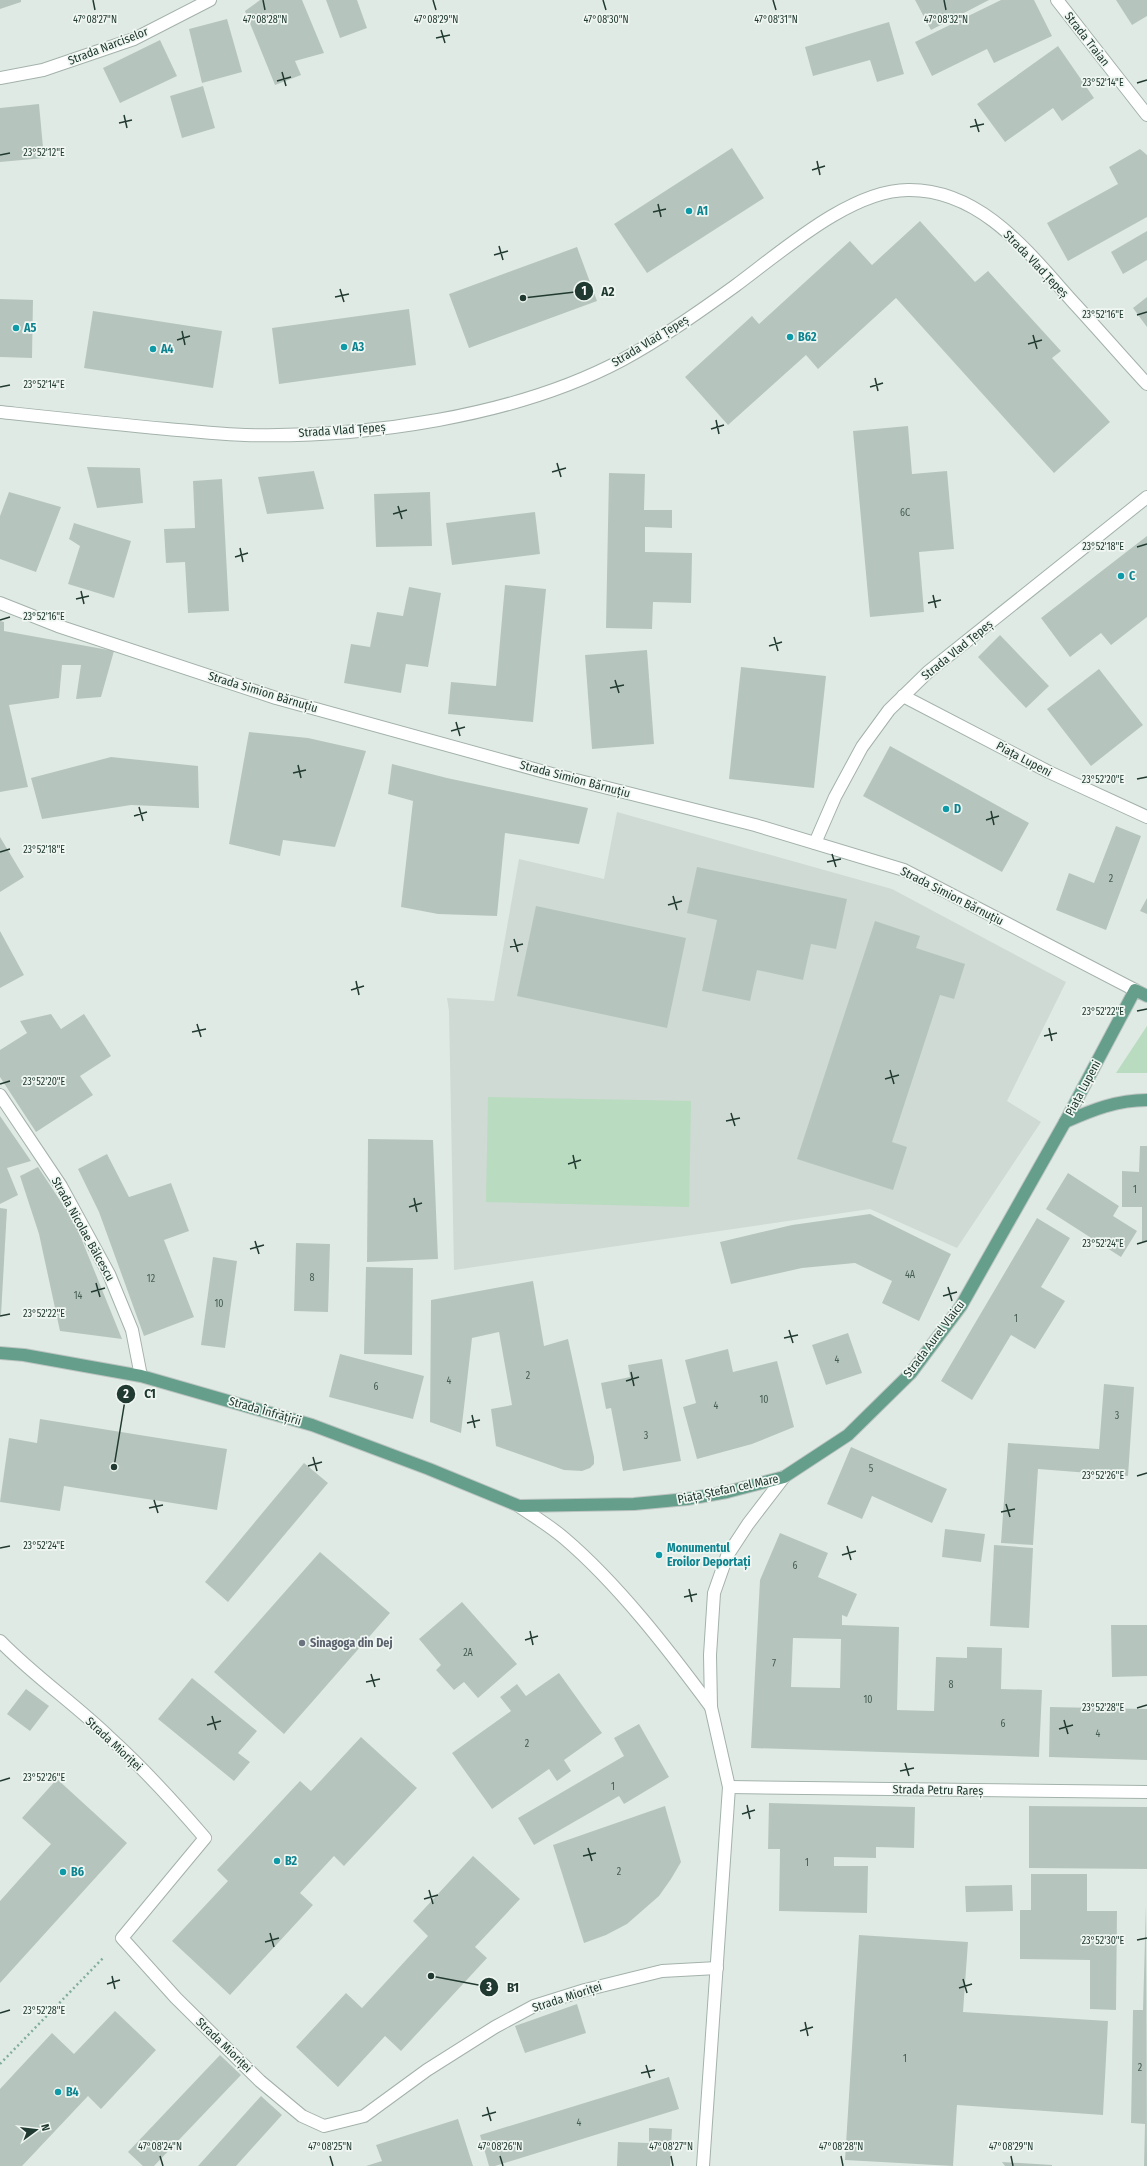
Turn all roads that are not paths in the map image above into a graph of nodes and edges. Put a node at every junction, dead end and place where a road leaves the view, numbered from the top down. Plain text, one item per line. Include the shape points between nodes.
1 (210, 0) edge
2 (1057, 0) edge
3 (0, 78) edge
4 (1147, 115) edge
5 (1147, 384) edge
6 (0, 412) edge
7 (1147, 497) edge
8 (0, 603) edge
9 (903, 696) junction
10 (1147, 817) edge
11 (815, 843) junction
12 (1135, 990) junction
13 (1147, 996) edge
14 (0, 1095) edge
15 (1147, 1100) edge
16 (1065, 1122) junction
17 (0, 1353) edge
18 (141, 1376) junction
19 (784, 1477) junction
20 (519, 1506) junction
21 (0, 1641) edge
22 (711, 1707) junction
23 (729, 1787) junction
24 (1147, 1792) edge
25 (717, 1968) junction
26 (703, 2166) edge

1 - 3 street, Strada Narciselor via 134,39 43,70
2 - 4 street, Strada Traian
5 - 6 street, Strada Vlad Țepeș via 1026,250 997,223 971,206 941,193 906,189 874,196 838,213 788,245 667,333 620,361 552,390 474,413 346,432 244,435
7 - 9 street, Strada Vlad Țepeș via 928,672
8 - 11 street, Strada Simion Bărnuțiu via 58,626 276,698
9 - 10 street, Piața Lupeni via 1049,772
9 - 11 street, Strada Vlad Țepeș via 889,710 862,747 835,797
11 - 12 street, Strada Simion Bărnuțiu via 904,870
12 - 13 main road
12 - 16 main road, Piața Lupeni
14 - 18 street, Strada Nicolae Bălcescu via 61,1186 109,1274 132,1330
15 - 16 main road, Piața Lupeni via 1102,1106
16 - 19 main road, Strada Aurel Vlaicu via 961,1306 911,1373 848,1435
17 - 18 main road, Strada Înfrățirii
18 - 20 main road, Strada Înfrățirii via 312,1425
19 - 20 main road, Piața Ștefan cel Mare via 727,1492 687,1499 634,1504
19 - 22 street, Piața Ștefan cel Mare via 727,1556 714,1593 710,1655
20 - 22 street via 563,1537 603,1577 660,1639
21 - 25 street, Strada Mioriței via 110,1738 175,1803 205,1838 122,1938 176,1998 260,2081 302,2116 324,2126 364,2116 427,2070 534,2006 662,1971
22 - 23 street
23 - 24 street, Strada Petru Rareș
23 - 25 street
25 - 26 street

